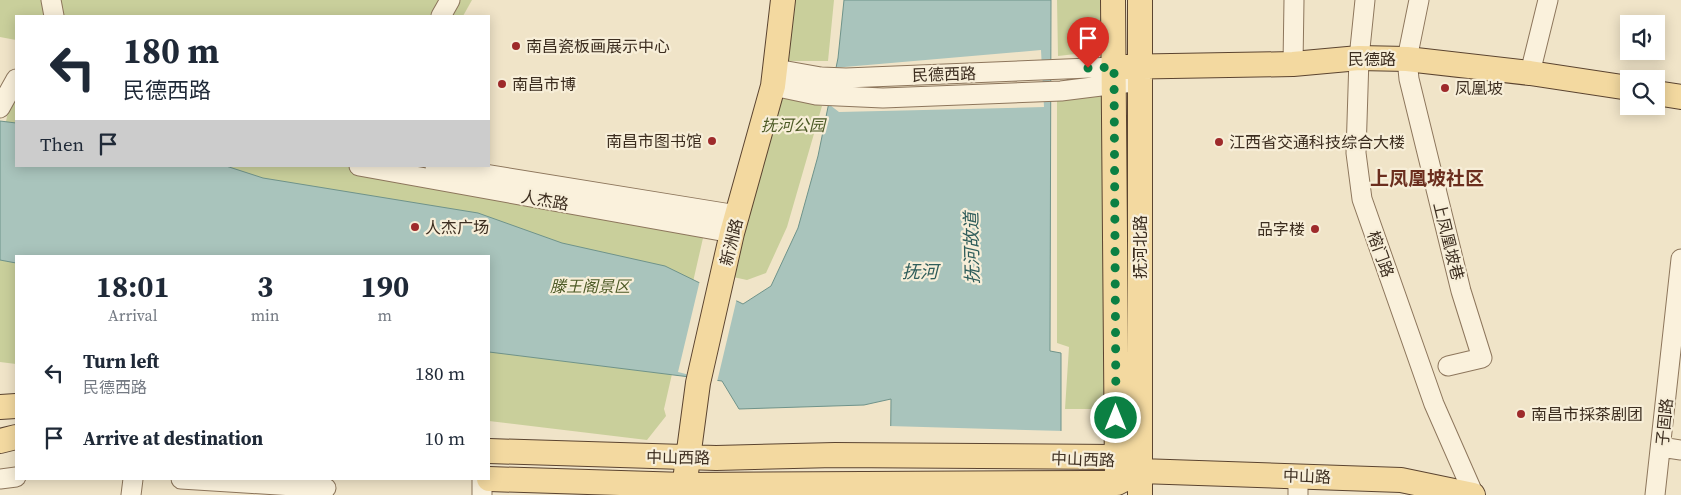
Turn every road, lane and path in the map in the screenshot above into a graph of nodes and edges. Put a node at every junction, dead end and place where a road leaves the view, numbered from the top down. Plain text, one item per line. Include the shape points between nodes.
1 (51, 0) edge
2 (450, 0) edge
3 (783, 0) edge
4 (1113, 0) edge
5 (1140, 0) edge
6 (1294, 0) edge
7 (1365, 0) edge
8 (1419, 0) edge
9 (1548, 0) edge
10 (54, 15) edge
11 (442, 15) edge
12 (1359, 58) junction
13 (1407, 59) junction
14 (1293, 64) junction
15 (1530, 73) junction
16 (1141, 74) junction
17 (1114, 75) junction
18 (774, 77) junction
19 (15, 81) edge
20 (818, 86) junction
21 (1620, 87) edge
22 (1665, 94) edge
23 (1681, 96) edge
24 (0, 108) edge
25 (363, 167) edge
26 (440, 167) edge
27 (735, 224) junction
28 (1681, 260) edge
29 (1448, 366) dead end
30 (15, 393) edge
31 (0, 394) edge
32 (15, 406) edge
33 (0, 407) edge
34 (0, 431) edge
35 (15, 432) edge
36 (15, 437) edge
37 (0, 441) edge
38 (1661, 446) junction
39 (1681, 450) edge
40 (490, 451) edge
41 (835, 455) junction
42 (686, 457) junction
43 (1116, 457) junction
44 (1140, 471) junction
45 (15, 477) edge
46 (490, 479) edge
47 (0, 480) edge
48 (133, 480) edge
49 (199, 480) edge
50 (482, 480) edge
51 (1298, 486) edge
52 (326, 487) edge
53 (836, 489) edge
54 (1117, 489) edge
55 (682, 492) edge
56 (131, 495) edge
57 (482, 495) edge
58 (1140, 495) edge
59 (1473, 495) edge
60 (1655, 495) edge

1 - 10 street
2 - 11 street
3 - 18 main road, 新洲路
4 - 17 main road, 抚河北路
5 - 16 main road, 抚河北路
6 - 14 street
7 - 12 street, 榕门路
8 - 13 street
9 - 15 street
12 - 13 main road, 民德路
12 - 14 main road, 民德路
12 - 59 street, 榕门路 via 1356,154 1362,199 1434,404
13 - 15 main road, 民德路
13 - 29 street, 上凤凰坡巷 via 1409,79 1461,291 1482,358
14 - 16 main road, 民德路
15 - 21 main road, 民德路
16 - 17 main road, 民德路
16 - 44 main road, 抚河北路
17 - 20 street, 民德西路 via 1088,68 846,78
17 - 20 street via 1088,89 883,98
17 - 43 main road, 抚河北路
18 - 20 street, 民德西路
18 - 27 main road, 新洲路
19 - 24 street
22 - 23 main road
25 - 27 street, 人杰路
26 - 27 street, 人杰路
27 - 42 main road, 新洲路 via 698,383
28 - 38 street, 子固路
30 - 31 main road
32 - 33 main road
34 - 35 main road
36 - 37 main road
38 - 39 street
38 - 60 street, 子固路
40 - 42 main road, 中山西路
41 - 42 main road, 中山西路
41 - 43 main road, 中山西路
41 - 53 street
42 - 55 main road, 新洲路
43 - 44 main road, 中山西路
43 - 54 main road, 抚河北路
44 - 51 main road, 中山路
44 - 54 main road, 中山西路
44 - 58 main road, 抚河北路
45 - 47 street
46 - 55 main road, 中山西路
48 - 56 street
49 - 52 street
50 - 57 street
51 - 59 main road, 中山路 via 1401,480
53 - 54 main road, 中山西路 via 869,484 1089,484
53 - 55 main road, 中山西路

